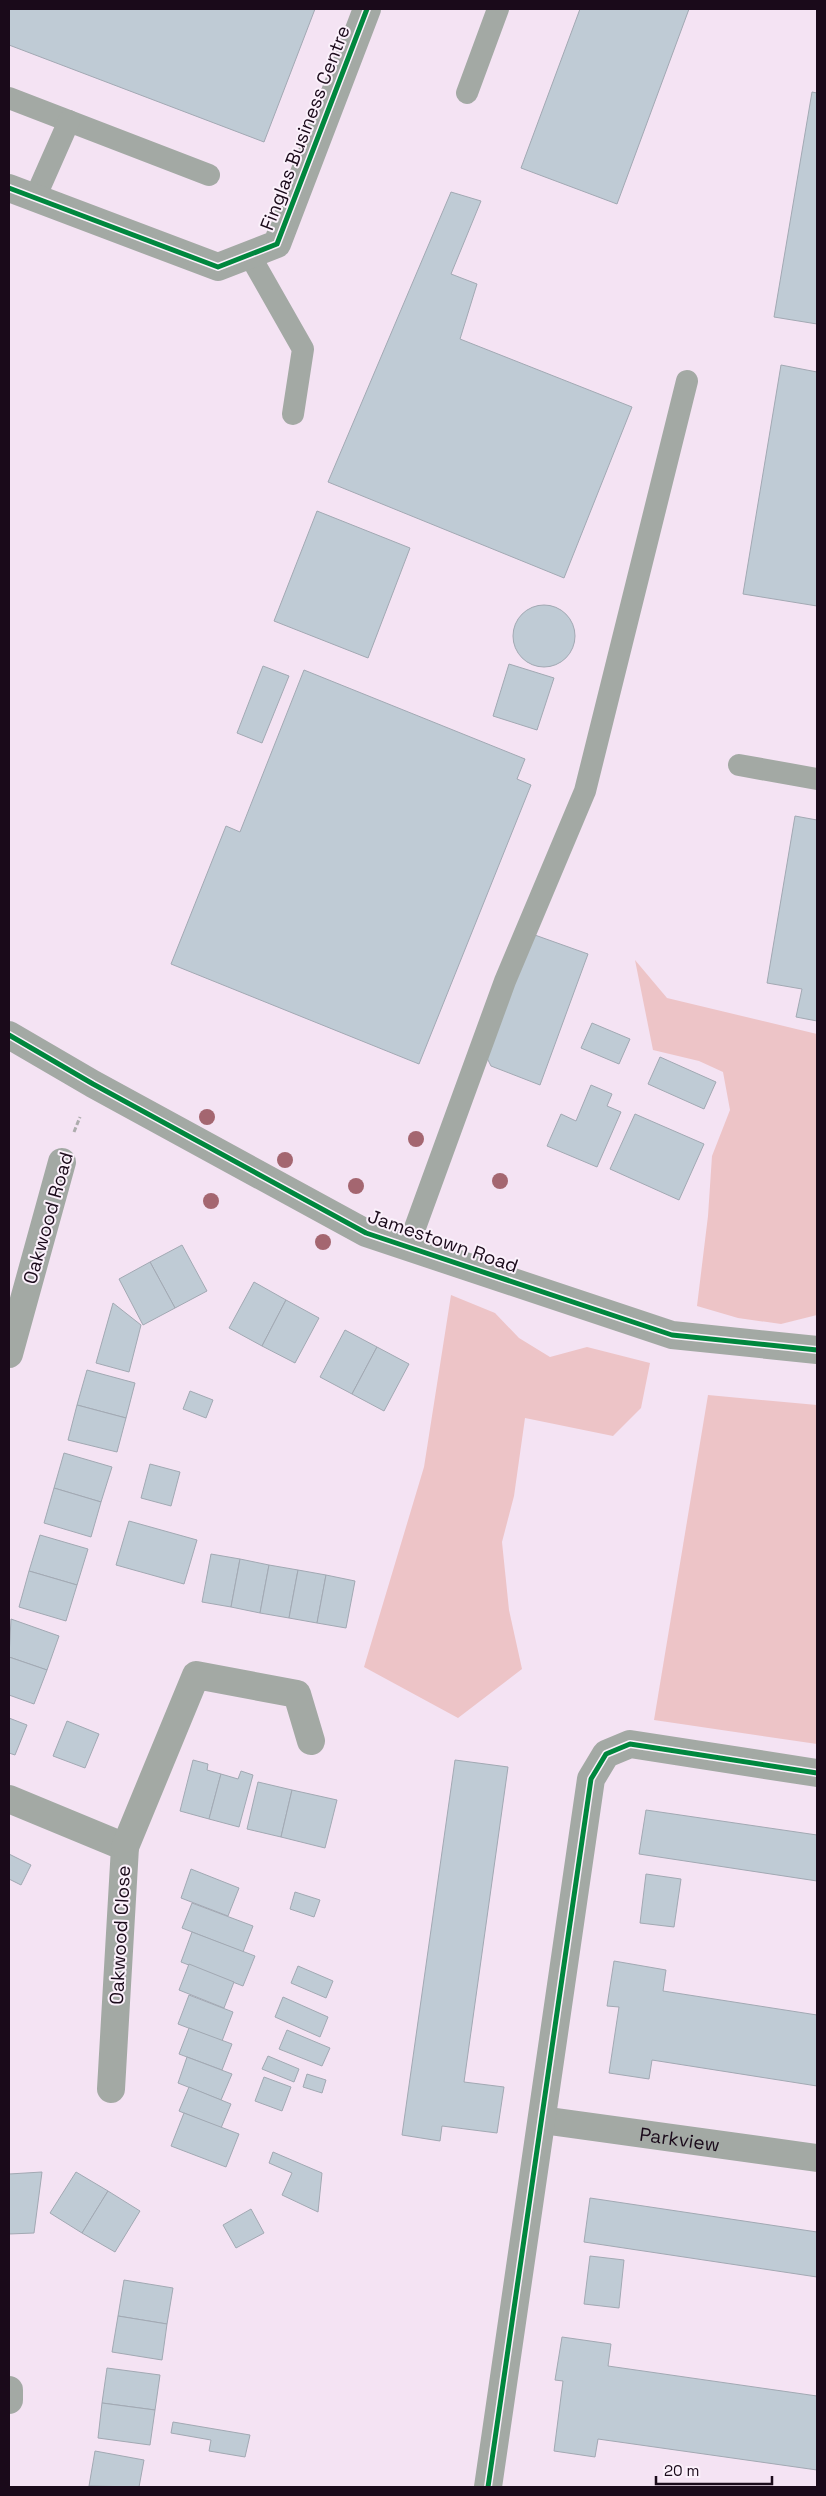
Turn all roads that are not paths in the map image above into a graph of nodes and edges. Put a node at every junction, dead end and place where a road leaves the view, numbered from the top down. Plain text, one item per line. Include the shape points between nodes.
1 (367, 9) edge
2 (498, 9) edge
3 (467, 93) dead end
4 (9, 98) edge
5 (69, 121) junction
6 (209, 175) dead end
7 (9, 188) edge
8 (35, 198) junction
9 (249, 254) junction
10 (687, 381) dead end
11 (293, 414) dead end
12 (739, 765) dead end
13 (817, 779) edge
14 (9, 1035) edge
15 (62, 1162) road end
16 (408, 1247) junction
17 (817, 1350) edge
18 (9, 1354) edge
19 (311, 1742) dead end
20 (817, 1773) edge
21 (9, 1799) edge
22 (125, 1847) junction
23 (111, 2089) dead end
24 (542, 2120) junction
25 (817, 2158) edge
26 (9, 2390) edge
27 (9, 2400) edge
28 (488, 2487) edge

1 - 9 street, Finglas Business Centre via 277,244
2 - 3 lane
4 - 5 lane
5 - 6 lane
5 - 8 lane
7 - 8 street, Finglas Business Centre
8 - 9 street, Finglas Business Centre via 218,267
9 - 11 lane via 302,349
10 - 16 lane via 585,791 505,981
12 - 13 lane
14 - 16 street, Jamestown Road via 366,1233
15 - 18 street, Oakwood Road
16 - 17 street, Jamestown Road via 672,1335
19 - 22 street via 297,1694 196,1675
20 - 24 street via 630,1744 606,1754 591,1779
21 - 22 street, Oakwood Close
22 - 23 street, Oakwood Close
24 - 25 street, Parkview
24 - 28 street
26 - 27 street

